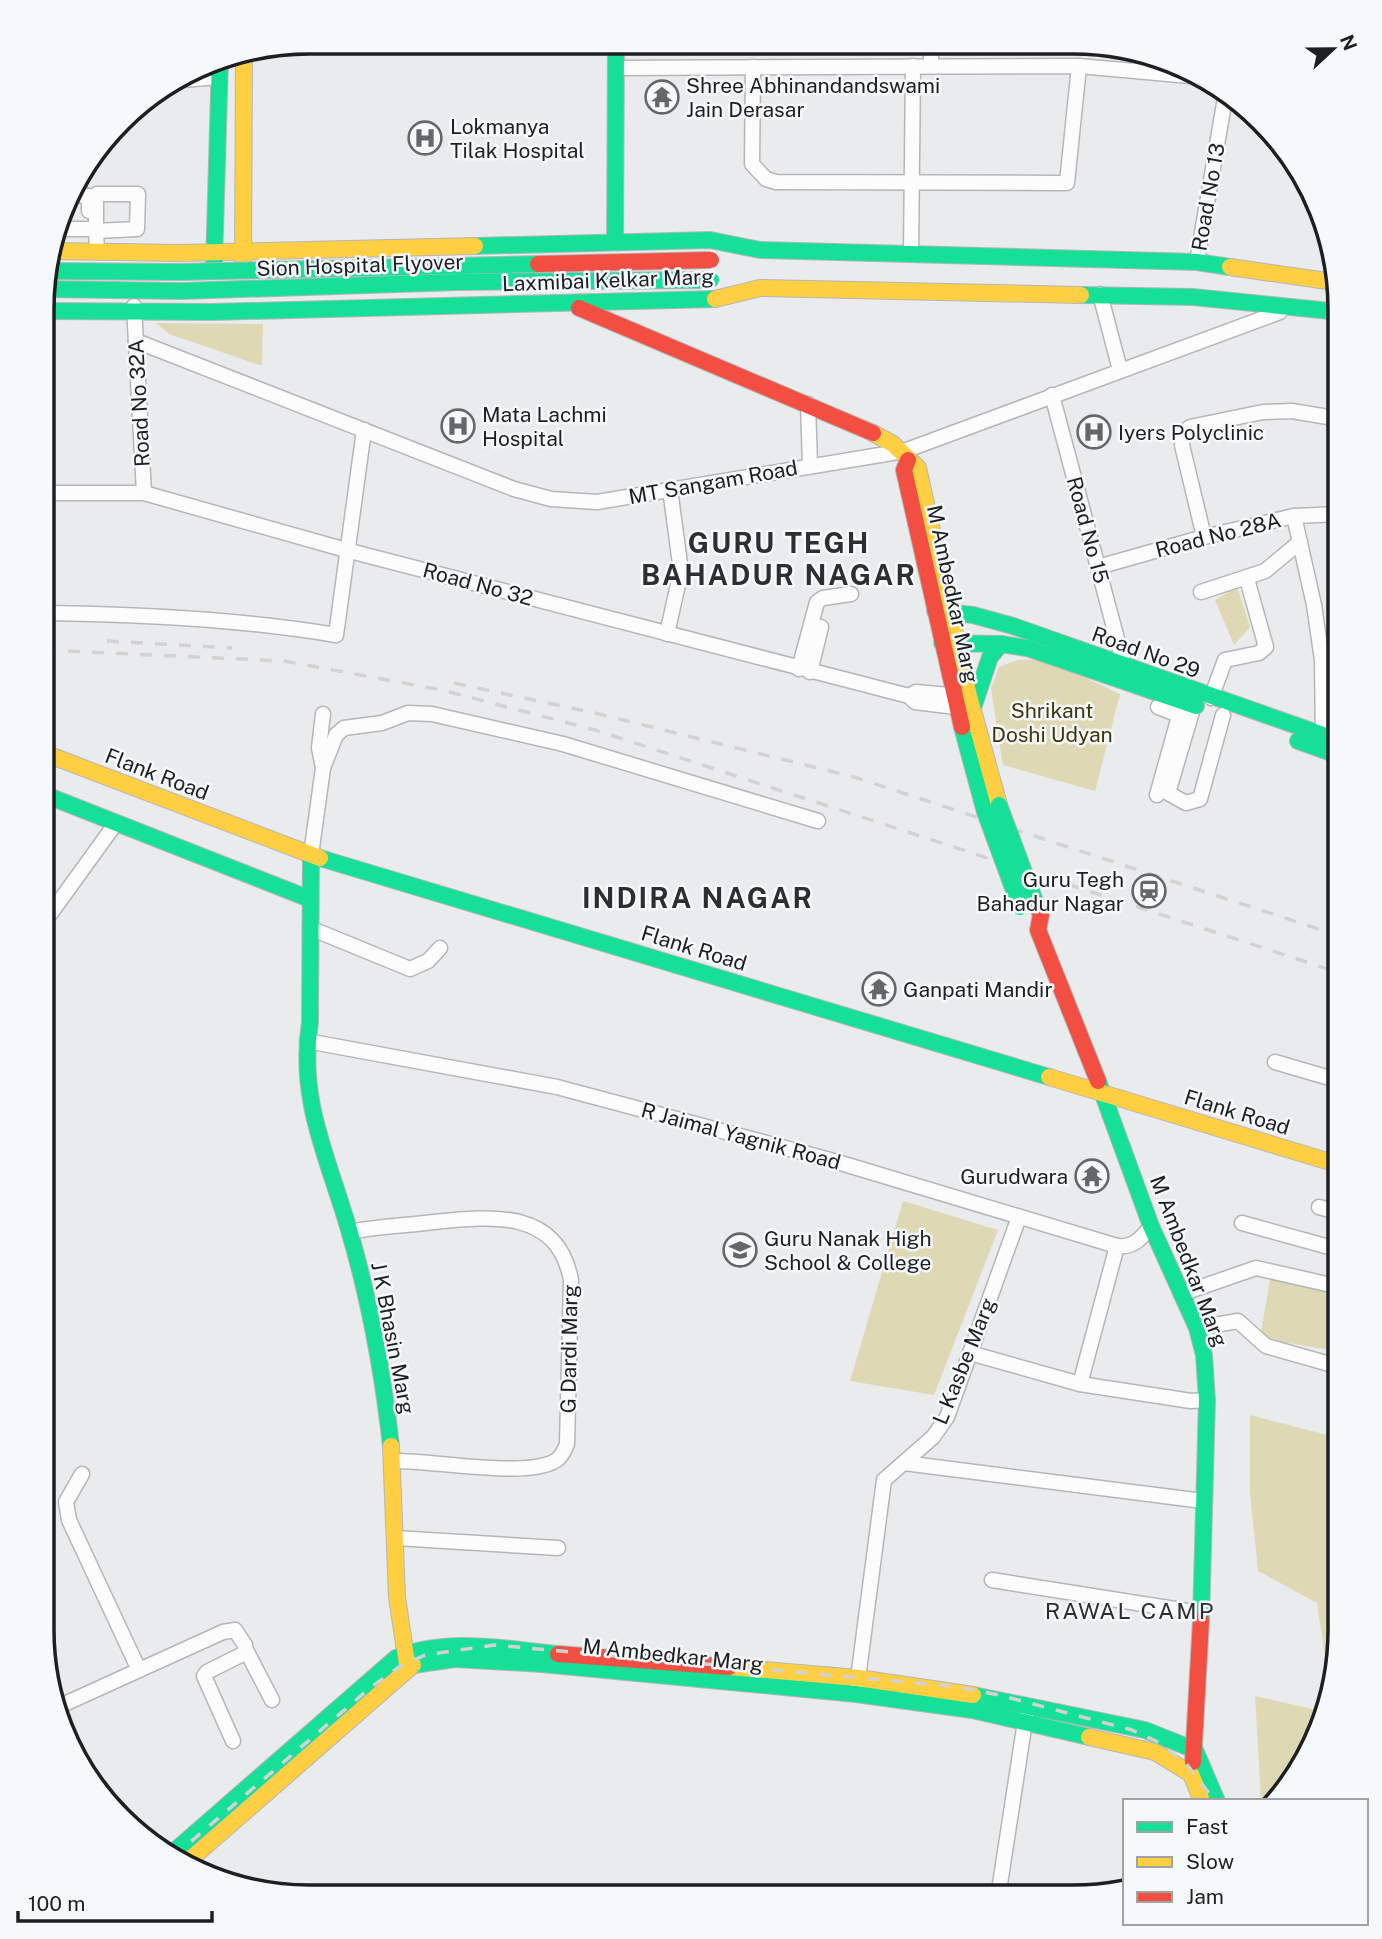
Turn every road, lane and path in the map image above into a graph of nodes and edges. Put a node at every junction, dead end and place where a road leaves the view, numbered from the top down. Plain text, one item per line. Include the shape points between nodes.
1 (616, 54) edge
2 (931, 54) edge
3 (244, 63) edge
4 (913, 66) junction
5 (931, 66) junction
6 (1079, 66) junction
7 (753, 67) junction
8 (616, 68) junction
9 (219, 71) edge
10 (1172, 74) edge
11 (219, 77) junction
12 (202, 78) edge
13 (1224, 104) edge
14 (913, 181) junction
15 (81, 196) edge
16 (67, 229) edge
17 (92, 230) junction
18 (615, 242) junction
19 (760, 250) junction
20 (61, 251) edge
21 (243, 251) junction
22 (92, 252) junction
23 (215, 252) junction
24 (132, 253) junction
25 (911, 254) junction
26 (1197, 262) junction
27 (57, 271) edge
28 (1326, 280) edge
29 (760, 288) junction
30 (55, 289) edge
31 (1100, 294) junction
32 (572, 305) junction
33 (1292, 307) junction
34 (54, 311) edge
35 (243, 311) junction
36 (1328, 311) edge
37 (134, 312) junction
38 (212, 312) junction
39 (136, 341) junction
40 (1120, 370) junction
41 (1052, 395) junction
42 (808, 404) junction
43 (1328, 417) edge
44 (364, 430) junction
45 (906, 456) junction
46 (810, 465) junction
47 (670, 489) junction
48 (54, 493) edge
49 (145, 494) junction
50 (1328, 515) edge
51 (1294, 516) junction
52 (1203, 537) junction
53 (1300, 542) junction
54 (346, 550) junction
55 (1098, 568) junction
56 (1247, 579) junction
57 (1201, 592) dead end
58 (851, 594) dead end
59 (943, 611) junction
60 (54, 613) edge
61 (805, 622) dead end
62 (821, 627) dead end
63 (667, 634) junction
64 (950, 642) junction
65 (1001, 644) junction
66 (801, 670) junction
67 (1122, 673) junction
68 (1211, 698) junction
69 (963, 702) junction
70 (1158, 707) dead end
71 (1185, 707) junction
72 (323, 713) dead end
73 (1223, 715) junction
74 (1328, 730) edge
75 (1328, 742) edge
76 (1328, 742) edge
77 (54, 757) edge
78 (323, 768) junction
79 (1157, 795) dead end
80 (54, 802) edge
81 (818, 821) dead end
82 (116, 823) junction
83 (311, 855) junction
84 (310, 899) junction
85 (54, 909) edge
86 (310, 928) junction
87 (440, 948) dead end
88 (312, 1042) junction
89 (1275, 1062) dead end
90 (1328, 1077) edge
91 (1101, 1092) junction
92 (1328, 1160) edge
93 (1319, 1207) dead end
94 (1328, 1210) edge
95 (1019, 1217) junction
96 (1242, 1223) dead end
97 (1151, 1226) junction
98 (354, 1231) junction
99 (1117, 1246) junction
100 (1328, 1247) edge
101 (1328, 1284) edge
102 (1181, 1294) junction
103 (1197, 1328) junction
104 (970, 1353) junction
105 (1328, 1363) edge
106 (1080, 1384) junction
107 (1207, 1400) junction
108 (397, 1460) junction
109 (904, 1463) junction
110 (82, 1474) dead end
111 (1203, 1501) junction
112 (402, 1538) junction
113 (558, 1548) dead end
114 (992, 1580) dead end
115 (1200, 1613) junction
116 (246, 1650) junction
117 (410, 1660) junction
118 (139, 1670) junction
119 (857, 1686) junction
120 (272, 1700) dead end
121 (65, 1704) edge
122 (1026, 1714) junction
123 (233, 1741) dead end
124 (1195, 1750) junction
125 (1191, 1774) junction
126 (1201, 1799) edge
127 (1216, 1799) edge
128 (178, 1848) edge
129 (193, 1857) edge
130 (1000, 1885) edge

1 - 8 main road
2 - 5 street
3 - 21 main road
4 - 5 street
4 - 7 street
4 - 14 street
5 - 6 street
6 - 10 street
6 - 14 street via 1068,183
7 - 8 street
7 - 14 street via 752,164 766,179
8 - 18 main road
9 - 11 main road
11 - 12 street
11 - 23 main road
13 - 26 street, Road No 13
14 - 25 street
15 - 17 street via 89,196
16 - 17 street
17 - 22 street
18 - 19 main road, Laxmibai Kelkar Marg via 710,240
18 - 21 main road, Laxmibai Kelkar Marg
19 - 25 main road, Laxmibai Kelkar Marg
19 - 27 main road, Sion Hospital Flyover, bridge via 711,260
20 - 22 main road, Laxmibai Kelkar Marg
21 - 23 main road, Laxmibai Kelkar Marg
21 - 35 main road
22 - 24 main road, Laxmibai Kelkar Marg
23 - 24 main road, Laxmibai Kelkar Marg
23 - 38 main road
24 - 37 street, Road No 32A
25 - 26 main road, Laxmibai Kelkar Marg
26 - 28 main road, Laxmibai Kelkar Marg
29 - 30 main road, Sion Hospital Flyover, bridge via 711,280
29 - 31 main road, Laxmibai Kelkar Marg
29 - 32 main road, Laxmibai Kelkar Marg via 712,300
31 - 33 main road, Laxmibai Kelkar Marg via 1193,296
31 - 40 street
32 - 35 main road, Laxmibai Kelkar Marg
32 - 42 main road
33 - 36 main road, Laxmibai Kelkar Marg
33 - 40 street, MT Sangam Road
34 - 37 main road, Laxmibai Kelkar Marg
35 - 38 main road, Laxmibai Kelkar Marg
37 - 38 main road, Laxmibai Kelkar Marg
37 - 39 street, Road No 32A
39 - 44 street, MT Sangam Road
39 - 49 street, Road No 32A
40 - 41 street, MT Sangam Road
41 - 45 street, MT Sangam Road
41 - 55 street, Road No 15
42 - 45 main road via 884,437
42 - 46 street
43 - 52 street via 1263,412 1190,427 1183,434 1182,445
44 - 47 street, MT Sangam Road via 551,499 597,502
44 - 54 street
45 - 46 street, MT Sangam Road
45 - 59 main road, M Ambedkar Marg via 918,468
46 - 47 street, MT Sangam Road
47 - 63 street via 681,571
48 - 49 street, Road No 32
49 - 54 street, Road No 32
50 - 51 street, Road No 28A
51 - 52 street, Road No 28A
51 - 53 street
52 - 55 street, Road No 28A
53 - 56 street via 1265,571
53 - 74 street via 1322,660
54 - 60 street via 336,635 150,614
54 - 63 street, Road No 32
55 - 67 street, Road No 15
56 - 57 street
56 - 68 street via 1266,647 1225,660
58 - 66 street via 817,602
59 - 64 main road, M Ambedkar Marg
59 - 67 main road, Road No 29 via 1033,633
61 - 66 street
62 - 66 street
63 - 66 street, Road No 32
64 - 65 main road
64 - 69 main road, M Ambedkar Marg
65 - 67 main road
65 - 69 main road
66 - 69 street, Road No 32 via 909,696 915,702
67 - 68 main road, Road No 29
67 - 71 main road
68 - 75 main road, Road No 29
69 - 91 main road, M Ambedkar Marg, bridge via 992,808 1028,904 1041,915 1038,930
70 - 71 street
71 - 73 main road
71 - 73 street via 1168,793 1186,803 1200,799
71 - 79 street
72 - 78 street via 318,748
73 - 76 main road
77 - 83 main road, Flank Road
78 - 81 street via 336,735 344,728 382,723 408,713 432,714 564,744
78 - 83 street
80 - 82 main road
82 - 84 main road
82 - 85 street
83 - 84 main road, J K Bhasin Marg
83 - 91 main road, Flank Road
84 - 86 main road, J K Bhasin Marg
86 - 87 street via 410,969 428,961
86 - 88 main road, J K Bhasin Marg
88 - 95 street, R Jaimal Yagnik Road via 557,1087 834,1161
88 - 98 main road, J K Bhasin Marg via 320,1121
89 - 90 street
91 - 92 main road, Flank Road
91 - 97 main road, M Ambedkar Marg
93 - 94 street
95 - 99 street, R Jaimal Yagnik Road
95 - 104 street, L Kasbe Marg
96 - 100 street
97 - 99 street via 1141,1240 1126,1248
97 - 102 main road, M Ambedkar Marg
98 - 108 main road, J K Bhasin Marg via 387,1340
98 - 108 street, G Dardi Marg via 472,1218 515,1220 545,1232 561,1247 571,1280 567,1444 558,1460 536,1468 513,1469
99 - 106 street
101 - 102 street via 1256,1268
102 - 103 main road, M Ambedkar Marg
103 - 105 street via 1238,1321 1266,1346
103 - 107 main road, M Ambedkar Marg
104 - 106 street
104 - 109 street, L Kasbe Marg via 947,1417
106 - 107 street
107 - 111 main road, M Ambedkar Marg
108 - 112 main road, J K Bhasin Marg
109 - 111 street
109 - 119 street, L Kasbe Marg via 884,1480
110 - 118 street via 66,1502 69,1520
111 - 115 main road, M Ambedkar Marg
112 - 113 street
112 - 117 main road, J K Bhasin Marg
114 - 115 street
115 - 124 main road, M Ambedkar Marg
116 - 118 street via 238,1632 230,1629
116 - 120 street
116 - 123 street via 204,1676
117 - 119 main road via 454,1645
117 - 128 main road via 376,1673
117 - 129 main road
118 - 121 street
119 - 122 main road via 972,1710
122 - 124 main road via 1144,1730
122 - 125 main road via 1155,1752
122 - 130 street
124 - 125 main road, M Ambedkar Marg
124 - 127 main road
125 - 126 main road

